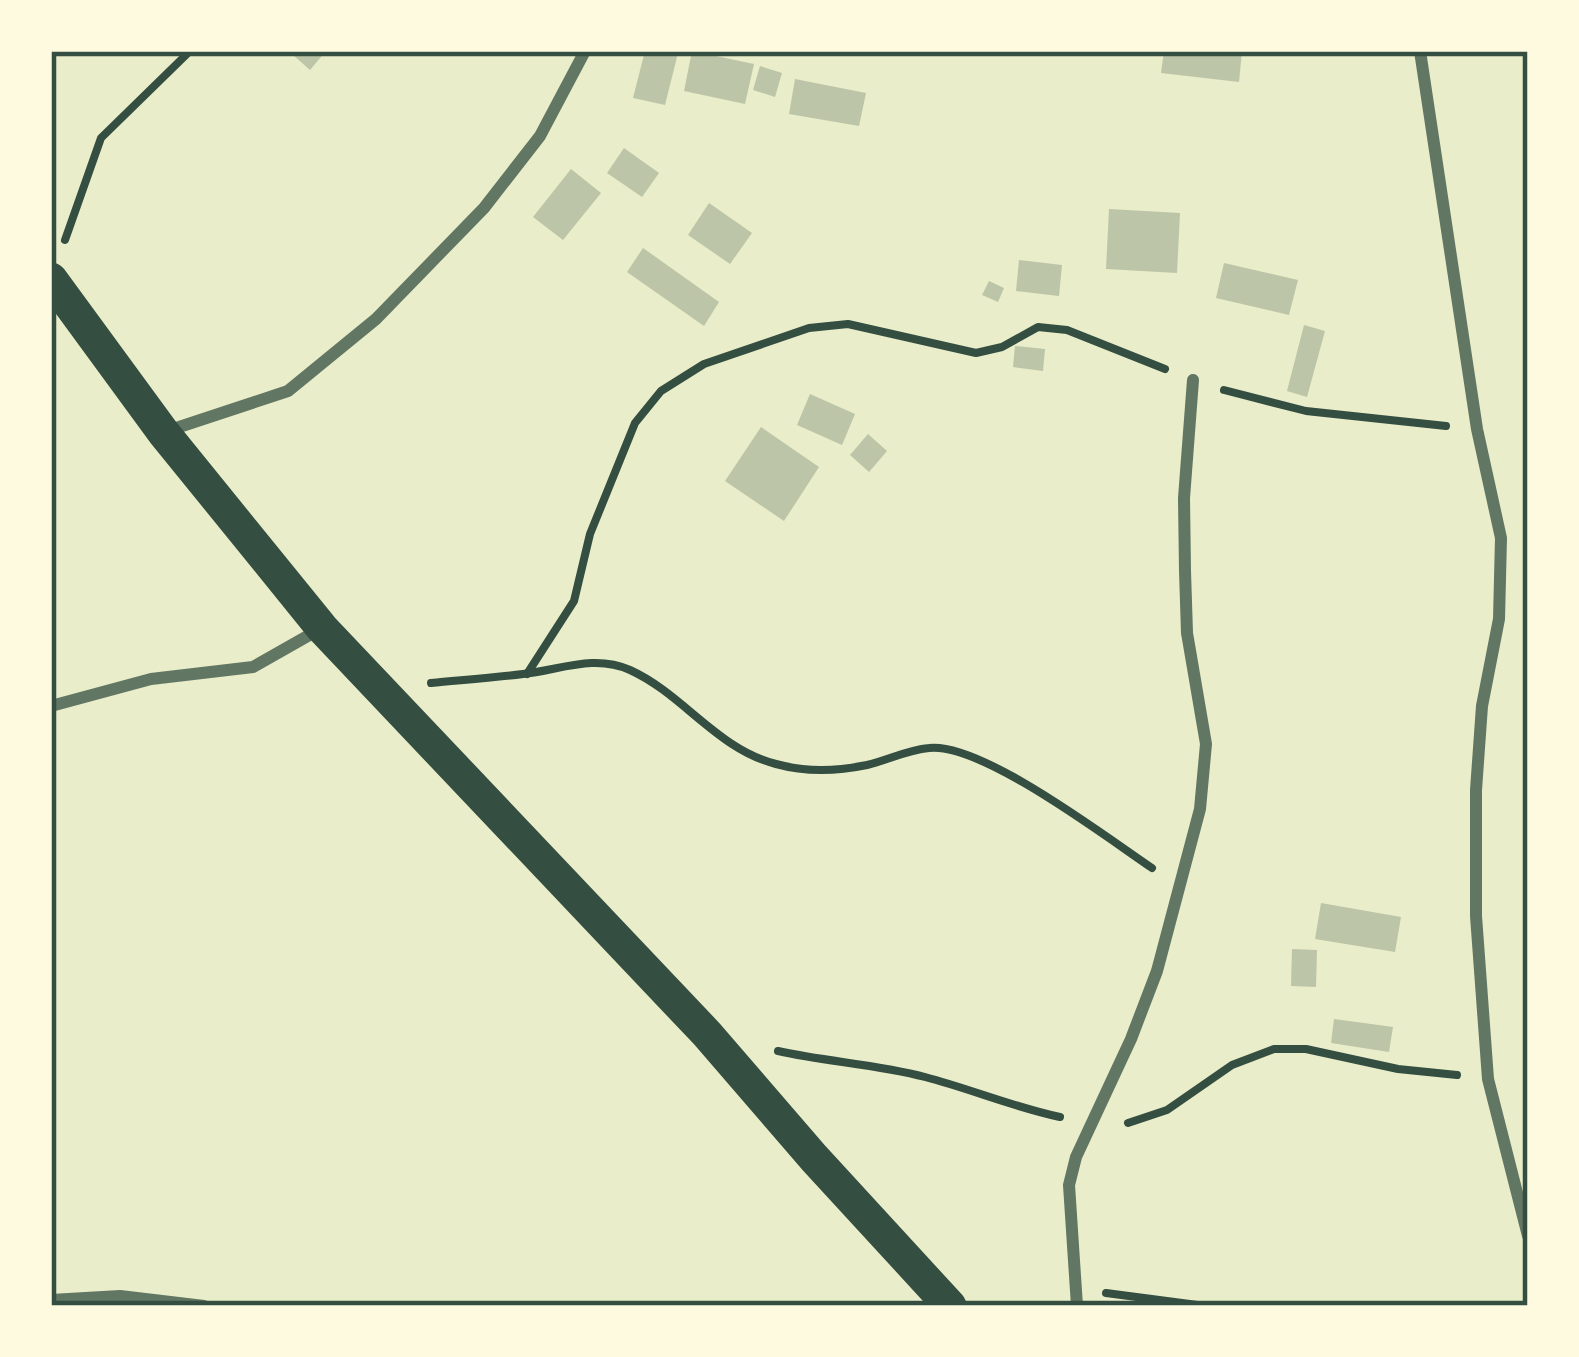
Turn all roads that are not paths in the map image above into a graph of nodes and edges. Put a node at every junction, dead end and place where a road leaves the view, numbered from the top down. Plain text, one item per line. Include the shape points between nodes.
1 (585, 51) edge
2 (1420, 51) edge
3 (54, 270) edge
4 (1193, 380) road end
5 (163, 432) junction
6 (322, 628) junction
7 (51, 706) edge
8 (1528, 1236) edge
9 (51, 1300) edge
10 (203, 1306) edge
11 (950, 1306) edge
12 (1077, 1306) edge

1 - 5 street via 540,136 484,208 376,319 288,391
2 - 8 street via 1477,429 1502,538 1482,706 1475,916 1488,1079
3 - 5 highway
4 - 12 street via 1185,572 1206,744 1200,809 1156,971 1069,1185
5 - 6 highway
6 - 7 street via 253,667 151,679
6 - 11 highway via 707,1034
9 - 10 street via 120,1296

